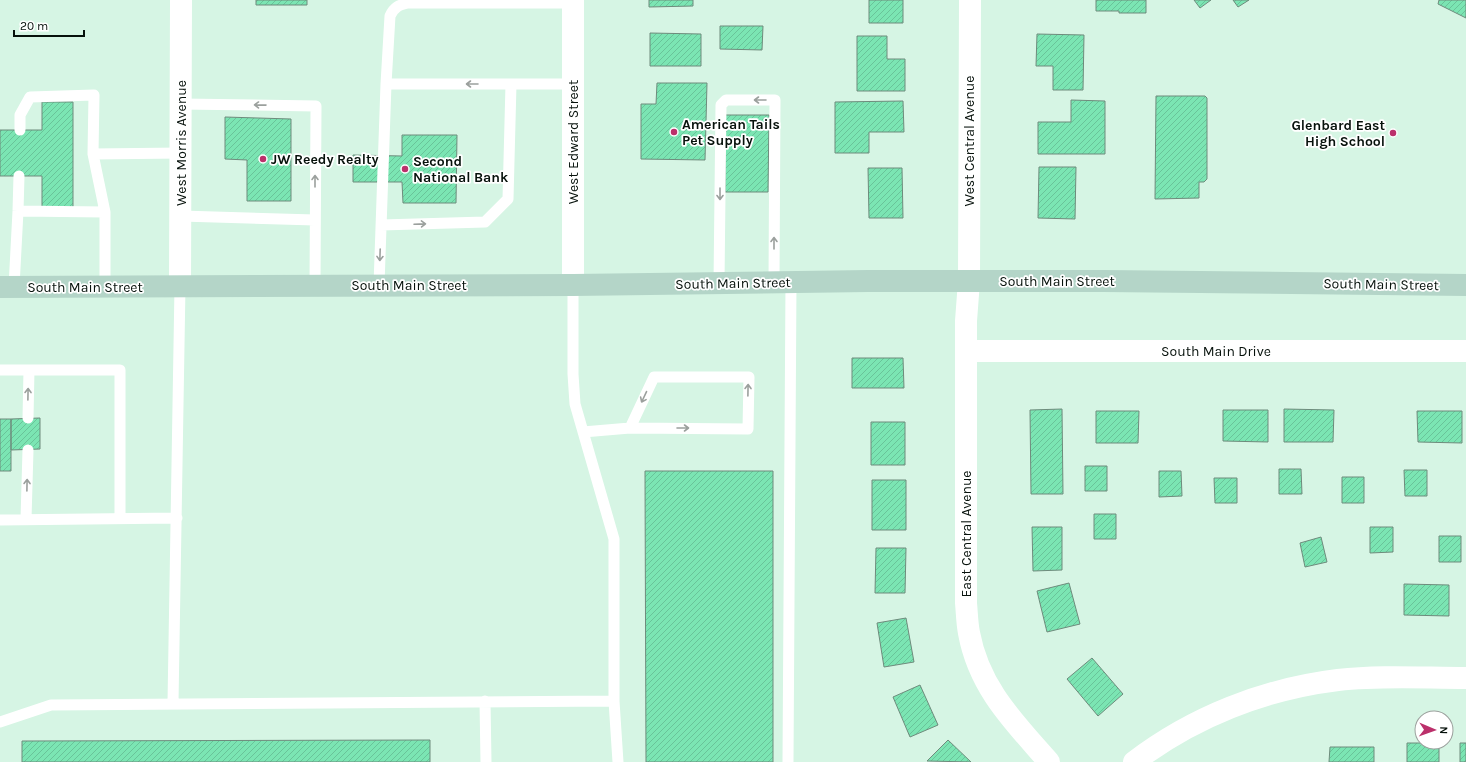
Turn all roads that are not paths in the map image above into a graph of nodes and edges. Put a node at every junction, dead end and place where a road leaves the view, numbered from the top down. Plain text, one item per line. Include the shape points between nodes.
1 (181, 0) edge
2 (970, 0) edge
3 (573, 1) edge
4 (386, 84) junction
5 (511, 84) junction
6 (573, 84) junction
7 (181, 104) junction
8 (20, 130) dead end
9 (181, 153) junction
10 (93, 154) junction
11 (19, 176) dead end
12 (18, 211) junction
13 (105, 212) junction
14 (181, 216) junction
15 (315, 220) junction
16 (381, 225) junction
17 (969, 281) junction
18 (782, 282) junction
19 (719, 283) junction
20 (379, 285) junction
21 (573, 285) junction
22 (1466, 285) edge
23 (105, 286) junction
24 (180, 286) junction
25 (315, 286) junction
26 (7, 287) edge
27 (966, 351) junction
28 (1466, 351) edge
29 (0, 370) edge
30 (29, 370) junction
31 (28, 418) dead end
32 (630, 428) junction
33 (583, 432) junction
34 (28, 450) dead end
35 (120, 518) junction
36 (177, 518) junction
37 (26, 519) junction
38 (0, 520) edge
39 (1466, 678) edge
40 (614, 701) junction
41 (485, 702) junction
42 (173, 703) junction
43 (0, 722) edge
44 (486, 762) edge
45 (618, 762) edge
46 (788, 762) edge
47 (1049, 762) edge
48 (1134, 762) edge

1 - 7 street, West Morris Avenue
2 - 17 street, West Central Avenue
3 - 4 lane via 400,5 390,16
3 - 6 street, West Edward Street
5 -> 4 lane
4 - 16 lane
5 - 6 lane
16 -> 5 lane via 484,222 508,199
6 - 21 street, West Edward Street
7 - 9 street, West Morris Avenue
15 -> 7 lane via 316,106
8 - 10 lane via 20,115 30,97 94,95
9 - 10 lane
9 - 14 street, West Morris Avenue
10 - 13 lane
11 - 12 lane
12 - 13 lane
12 - 26 lane
13 - 23 lane
14 - 15 lane
14 - 24 street, West Morris Avenue
15 - 25 lane
16 -> 20 lane
17 - 18 main road, South Main Street
17 - 22 main road, South Main Street
17 - 27 street, East Central Avenue
18 - 19 main road, South Main Street
18 -> 19 lane via 775,100 726,100 721,105
18 - 46 lane
19 - 21 main road, South Main Street
20 - 21 main road, South Main Street
20 - 25 main road, South Main Street
21 - 33 lane via 575,404
23 - 24 main road, South Main Street
23 - 26 main road, South Main Street
24 - 25 main road, South Main Street
24 - 36 lane
27 - 28 street, South Main Drive
27 - 47 street, East Central Avenue via 968,633 975,658 990,690
29 - 30 lane
31 -> 30 lane
30 - 35 lane via 120,370
32 -> 32 lane via 748,429 749,377 654,377
32 - 33 lane
33 - 40 lane via 614,539
37 -> 34 lane
35 - 36 lane
35 - 37 lane
36 - 42 lane
37 - 38 lane
39 - 48 street via 1338,680 1279,691 1233,706 1194,724
40 - 41 lane
40 - 45 lane
41 - 42 lane
41 - 44 lane
42 - 43 lane via 51,705

